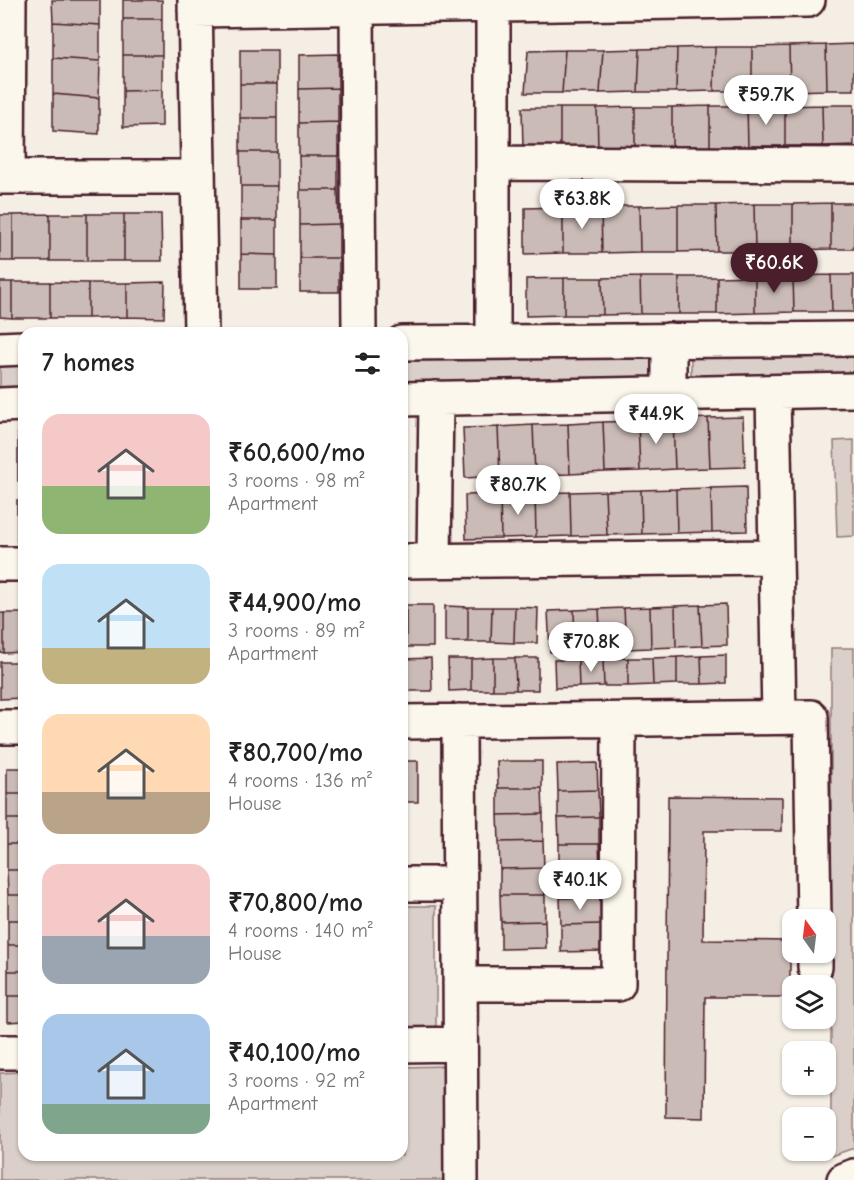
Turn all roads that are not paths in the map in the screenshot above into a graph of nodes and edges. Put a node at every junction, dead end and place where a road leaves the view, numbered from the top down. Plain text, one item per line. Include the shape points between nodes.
1 (9, 0) edge
2 (808, 0) edge
3 (195, 5) edge
4 (493, 5) junction
5 (357, 7) junction
6 (493, 164) junction
7 (854, 165) edge
8 (4, 177) edge
9 (198, 177) junction
10 (201, 327) edge
11 (359, 327) edge
12 (854, 339) edge
13 (669, 340) junction
14 (493, 341) junction
15 (408, 343) edge
16 (18, 348) edge
17 (0, 349) edge
18 (854, 390) edge
19 (774, 392) junction
20 (669, 394) junction
21 (436, 398) junction
22 (408, 399) edge
23 (18, 404) edge
24 (0, 405) edge
25 (776, 556) junction
26 (434, 560) junction
27 (408, 561) edge
28 (0, 564) edge
29 (18, 564) edge
30 (779, 717) junction
31 (619, 720) junction
32 (459, 721) junction
33 (408, 722) edge
34 (0, 727) edge
35 (18, 727) edge
36 (408, 884) edge
37 (459, 884) junction
38 (814, 909) edge
39 (460, 984) junction
40 (460, 1044) junction
41 (408, 1045) edge
42 (0, 1052) edge
43 (18, 1052) edge
44 (854, 1176) edge
45 (461, 1180) edge
46 (844, 1180) edge

1 - 8 street
2 - 4 street
3 - 5 street
3 - 9 street
4 - 5 street
4 - 6 street
5 - 11 street
6 - 7 street
6 - 14 street
8 - 9 street
9 - 10 street
12 - 13 street
13 - 14 street
13 - 20 street
14 - 15 street
16 - 17 street
18 - 19 street
19 - 20 street
19 - 25 street
20 - 21 street
21 - 22 street
21 - 26 street
23 - 24 street
25 - 26 street
25 - 30 street
26 - 27 street
28 - 29 street
30 - 31 street
30 - 38 street via 811,717
31 - 32 street
31 - 39 street via 618,984
32 - 33 street
32 - 37 street
34 - 35 street
36 - 37 street
37 - 39 street
39 - 40 street
40 - 41 street
40 - 45 street
42 - 43 street
44 - 46 street

